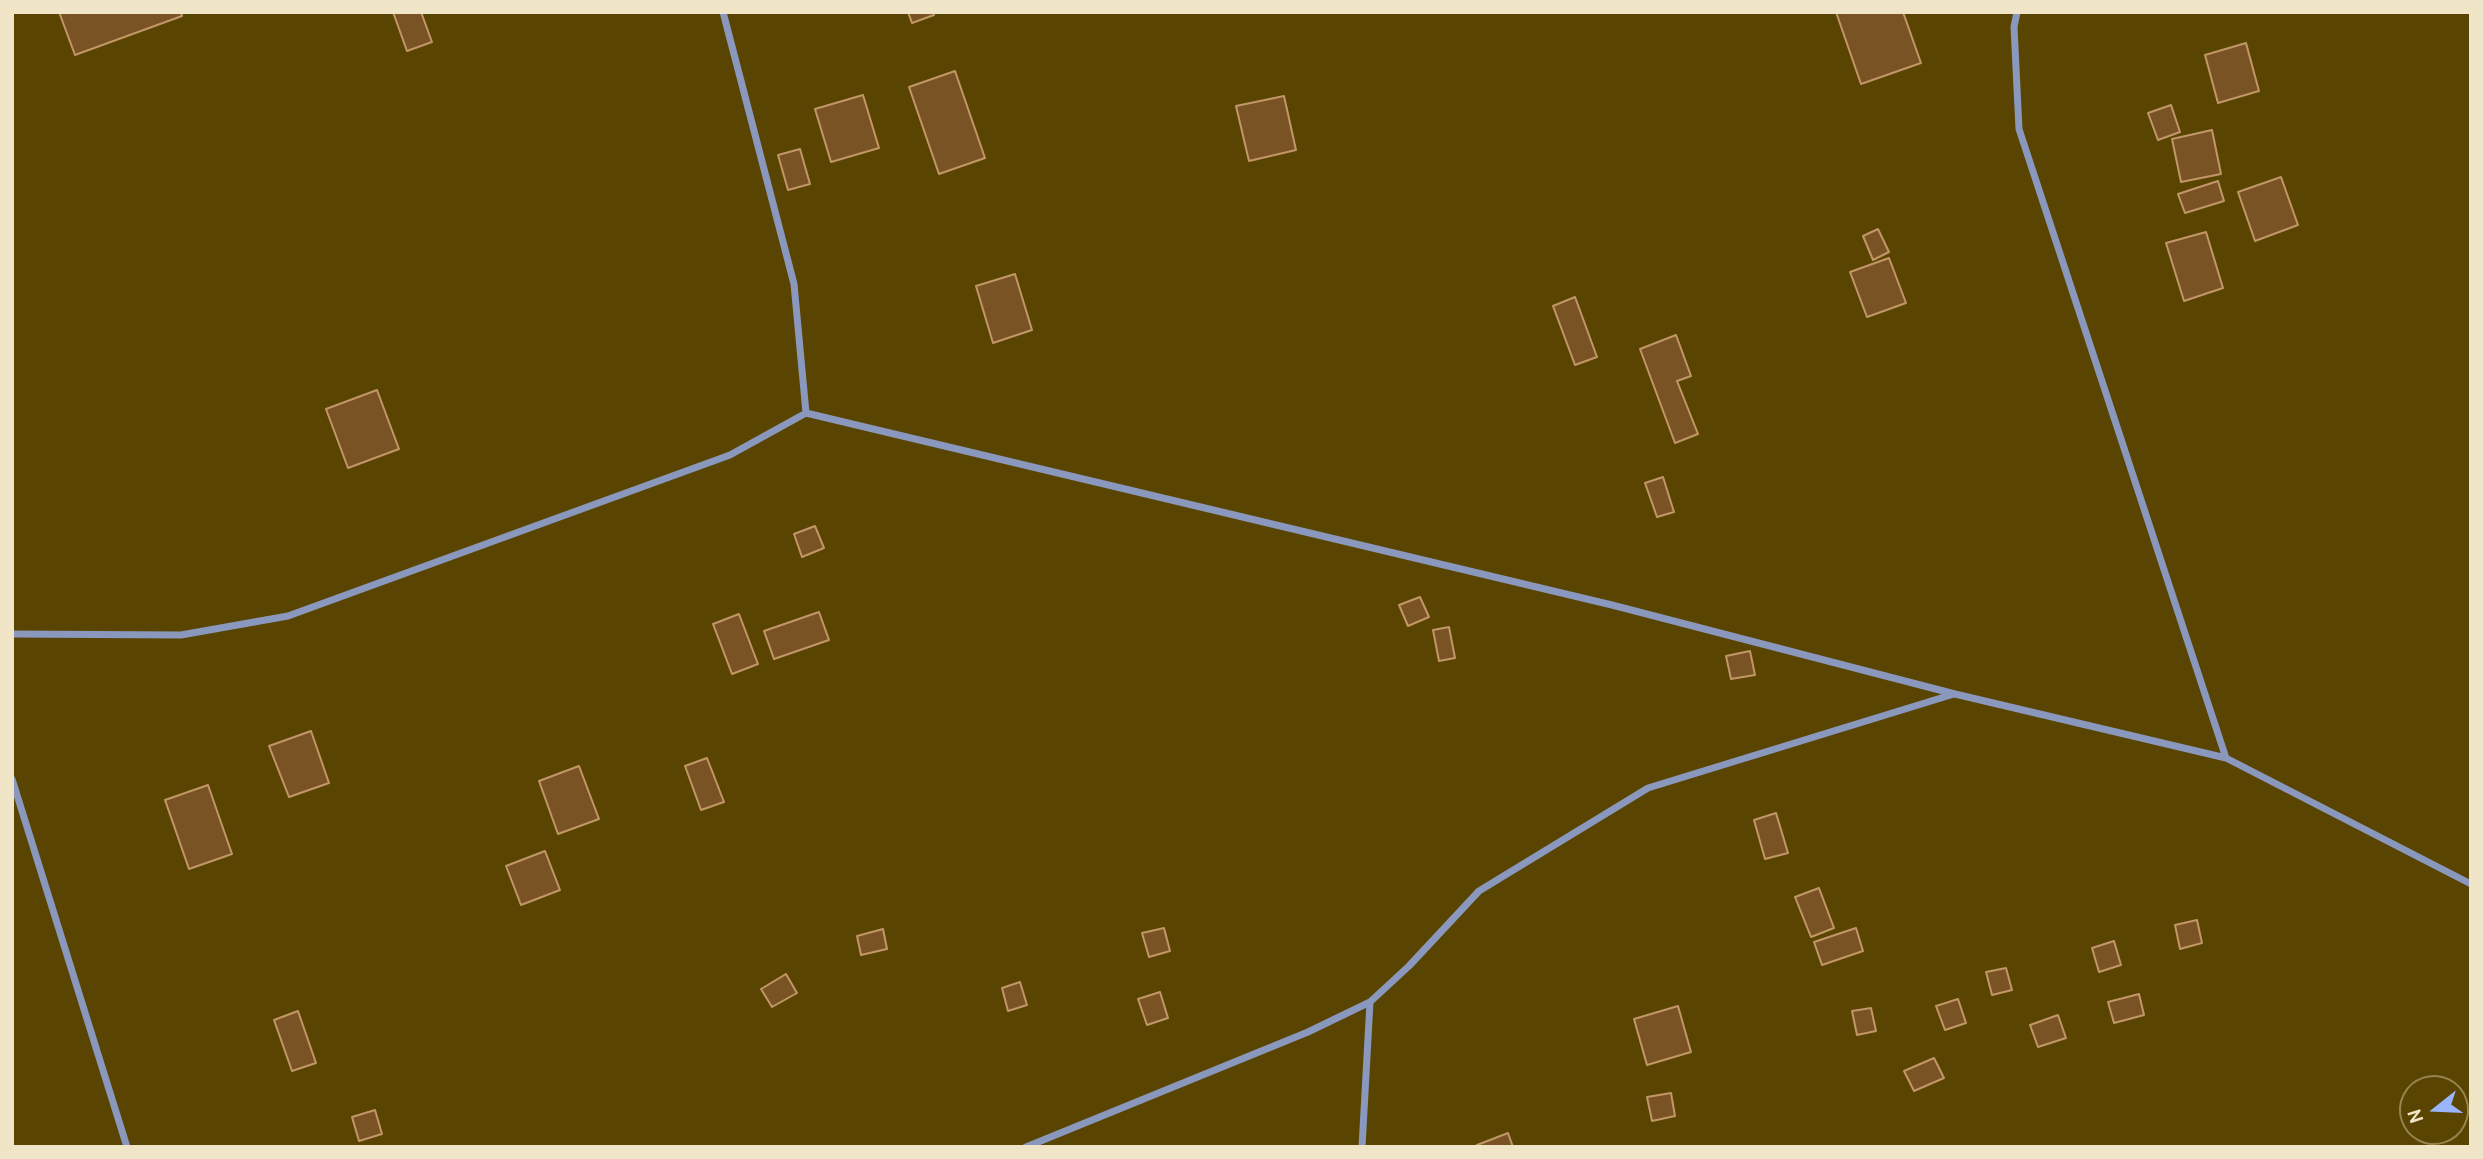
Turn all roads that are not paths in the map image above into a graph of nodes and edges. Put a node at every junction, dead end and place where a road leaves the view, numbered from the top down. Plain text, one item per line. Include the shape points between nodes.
1 (723, 12) edge
2 (2017, 12) edge
3 (806, 412) junction
4 (12, 634) edge
5 (1955, 694) junction
6 (2225, 758) junction
7 (12, 779) edge
8 (2471, 884) edge
9 (1370, 1002) junction
10 (127, 1147) edge
11 (1026, 1147) edge
12 (1362, 1147) edge

1 - 3 street via 794,284
2 - 6 street via 2019,129
3 - 4 street via 730,455 288,616 181,635
3 - 5 street via 1598,602
5 - 6 street
5 - 9 street via 1648,788 1479,891
6 - 8 street
7 - 10 street
9 - 11 street via 1308,1032
9 - 12 street

